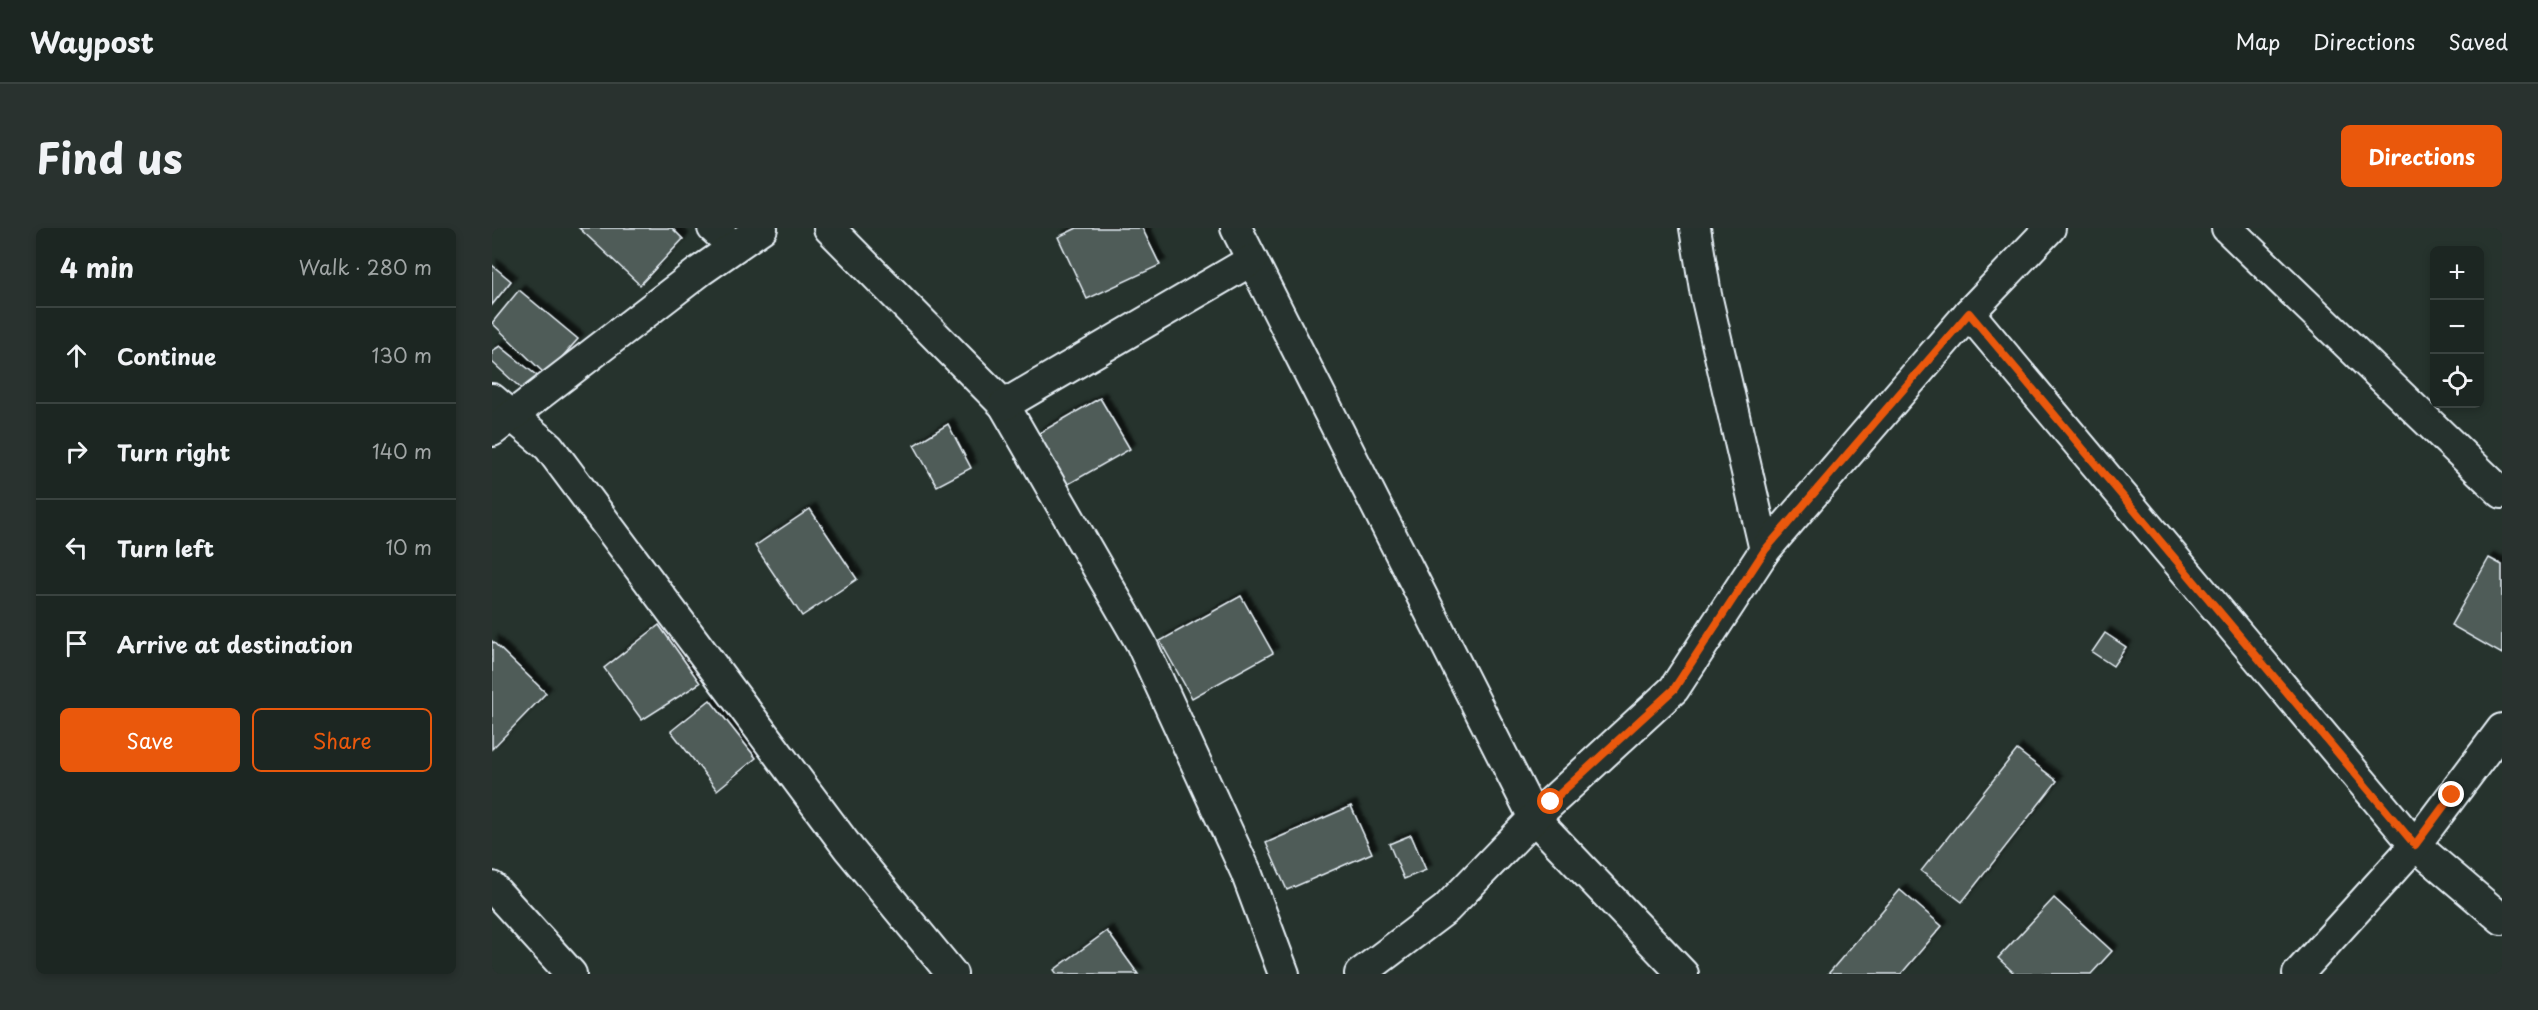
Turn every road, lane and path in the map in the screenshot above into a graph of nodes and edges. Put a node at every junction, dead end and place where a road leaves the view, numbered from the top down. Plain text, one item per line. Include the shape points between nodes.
1 (762, 228) edge
2 (829, 228) edge
3 (1236, 228) edge
4 (1695, 228) edge
5 (2050, 228) edge
6 (2227, 228) edge
7 (724, 238) edge
8 (1252, 260) junction
9 (1969, 313) junction
10 (1004, 405) junction
11 (499, 415) edge
12 (2502, 493) edge
13 (1765, 550) junction
14 (2502, 729) edge
15 (1534, 818) junction
16 (2415, 845) junction
17 (492, 887) edge
18 (2502, 919) edge
19 (571, 974) edge
20 (952, 974) edge
21 (1284, 974) edge
22 (1360, 974) edge
23 (1683, 974) edge
24 (2298, 974) edge

1 - 7 street
2 - 10 street
3 - 8 street
4 - 13 street via 1706,295
5 - 9 street
6 - 12 street
7 - 11 street via 700,271
8 - 10 street
8 - 15 street
9 - 13 street
9 - 16 street
10 - 21 street via 1141,643 1246,872
11 - 20 street via 549,447 849,849
13 - 15 street via 1674,689
14 - 16 street
15 - 22 street via 1446,909
15 - 23 street
16 - 18 street
16 - 24 street
17 - 19 street

